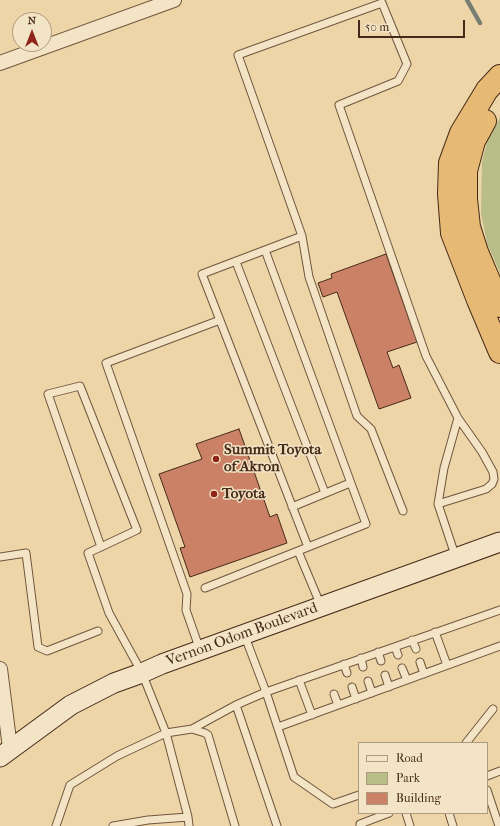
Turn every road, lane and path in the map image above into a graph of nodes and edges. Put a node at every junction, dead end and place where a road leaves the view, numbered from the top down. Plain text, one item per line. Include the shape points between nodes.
1 (174, 0) edge
2 (0, 62) edge
3 (500, 76) edge
4 (500, 94) edge
5 (302, 236) junction
6 (265, 250) junction
7 (236, 262) junction
8 (500, 306) edge
9 (220, 320) junction
10 (500, 352) edge
11 (458, 418) junction
12 (350, 483) junction
13 (325, 493) junction
14 (438, 504) junction
15 (292, 507) junction
16 (403, 511) dead end
17 (500, 542) edge
18 (101, 547) junction
19 (308, 547) junction
20 (298, 551) junction
21 (0, 557) edge
22 (456, 558) junction
23 (205, 588) dead end
24 (321, 606) junction
25 (500, 610) edge
26 (98, 631) dead end
27 (435, 632) junction
28 (244, 634) junction
29 (412, 640) junction
30 (500, 646) edge
31 (395, 647) junction
32 (416, 649) dead end
33 (200, 650) junction
34 (378, 652) junction
35 (398, 655) dead end
36 (360, 658) junction
37 (381, 661) dead end
38 (420, 662) dead end
39 (344, 664) junction
40 (447, 665) junction
41 (363, 668) dead end
42 (402, 668) dead end
43 (0, 669) edge
44 (326, 671) junction
45 (142, 673) junction
46 (347, 673) dead end
47 (424, 674) junction
48 (385, 675) dead end
49 (328, 679) dead end
50 (300, 680) junction
51 (407, 680) junction
52 (368, 681) dead end
53 (352, 687) dead end
54 (389, 687) junction
55 (266, 692) junction
56 (372, 693) junction
57 (334, 694) dead end
58 (356, 699) junction
59 (236, 705) junction
60 (338, 705) junction
61 (493, 709) dead end
62 (312, 715) junction
63 (278, 727) junction
64 (192, 729) junction
65 (166, 733) junction
66 (467, 742) edge
67 (5, 753) edge
68 (500, 771) edge
69 (488, 776) edge
70 (488, 793) edge
71 (358, 795) edge
72 (386, 814) edge
73 (406, 814) edge
74 (449, 814) edge
75 (188, 817) junction
76 (358, 825) edge
77 (56, 826) edge
78 (113, 826) edge
79 (189, 826) edge
80 (235, 826) edge
81 (277, 826) edge
82 (410, 826) edge
83 (453, 826) edge
84 (499, 826) edge

1 - 2 street
3 - 10 highway via 487,90 461,134 450,163 449,194 452,233
4 - 8 highway via 474,141 466,171 466,199 469,226 477,252
5 - 6 lane
5 - 11 lane via 238,55 382,3 407,64 398,80 339,105 426,356
5 - 16 lane via 309,277 357,416 371,429
6 - 7 lane
6 - 12 lane
7 - 9 lane via 202,274
7 - 13 lane
9 - 15 lane
9 - 33 lane via 106,362 187,594 186,610
11 - 14 lane via 444,468
11 - 14 lane via 482,452 494,478 492,484 486,488
12 - 13 lane
12 - 19 lane via 366,524
13 - 15 lane
14 - 22 lane
15 - 19 lane
17 - 22 main road, Vernon Odom Boulevard
18 - 18 lane via 137,530 80,386 48,394
18 - 45 lane via 88,553 109,613
19 - 20 lane
20 - 23 lane
20 - 24 lane
21 - 26 lane via 26,553 38,647 47,650
22 - 24 main road, Vernon Odom Boulevard
24 - 28 main road, Vernon Odom Boulevard
25 - 27 lane
27 - 29 lane
27 - 40 lane
28 - 33 main road, Vernon Odom Boulevard
28 - 55 lane
29 - 31 lane
29 - 32 lane
30 - 40 lane
31 - 34 lane
31 - 35 lane
33 - 45 main road, Vernon Odom Boulevard
34 - 36 lane
34 - 37 lane
36 - 39 lane
36 - 41 lane
38 - 47 lane
39 - 44 lane
39 - 46 lane
40 - 47 lane
42 - 51 lane
43 - 67 street
44 - 49 lane
44 - 50 lane
45 - 65 lane
45 - 67 main road, Vernon Odom Boulevard via 114,682 71,705
47 - 51 lane
48 - 54 lane
50 - 55 lane
50 - 62 lane
51 - 54 lane
52 - 56 lane
53 - 58 lane
54 - 56 lane
55 - 59 lane
55 - 63 lane
56 - 58 lane
57 - 60 lane
58 - 60 lane
59 - 64 lane
59 - 81 lane
60 - 62 lane
61 - 66 lane
62 - 63 lane
63 - 71 lane via 294,778 333,804
64 - 65 lane
64 - 80 lane via 208,735
65 - 75 lane
65 - 77 lane via 117,756 70,785
68 - 69 lane
70 - 84 lane
72 - 76 lane
73 - 82 lane
74 - 83 lane
75 - 78 lane
75 - 79 lane

